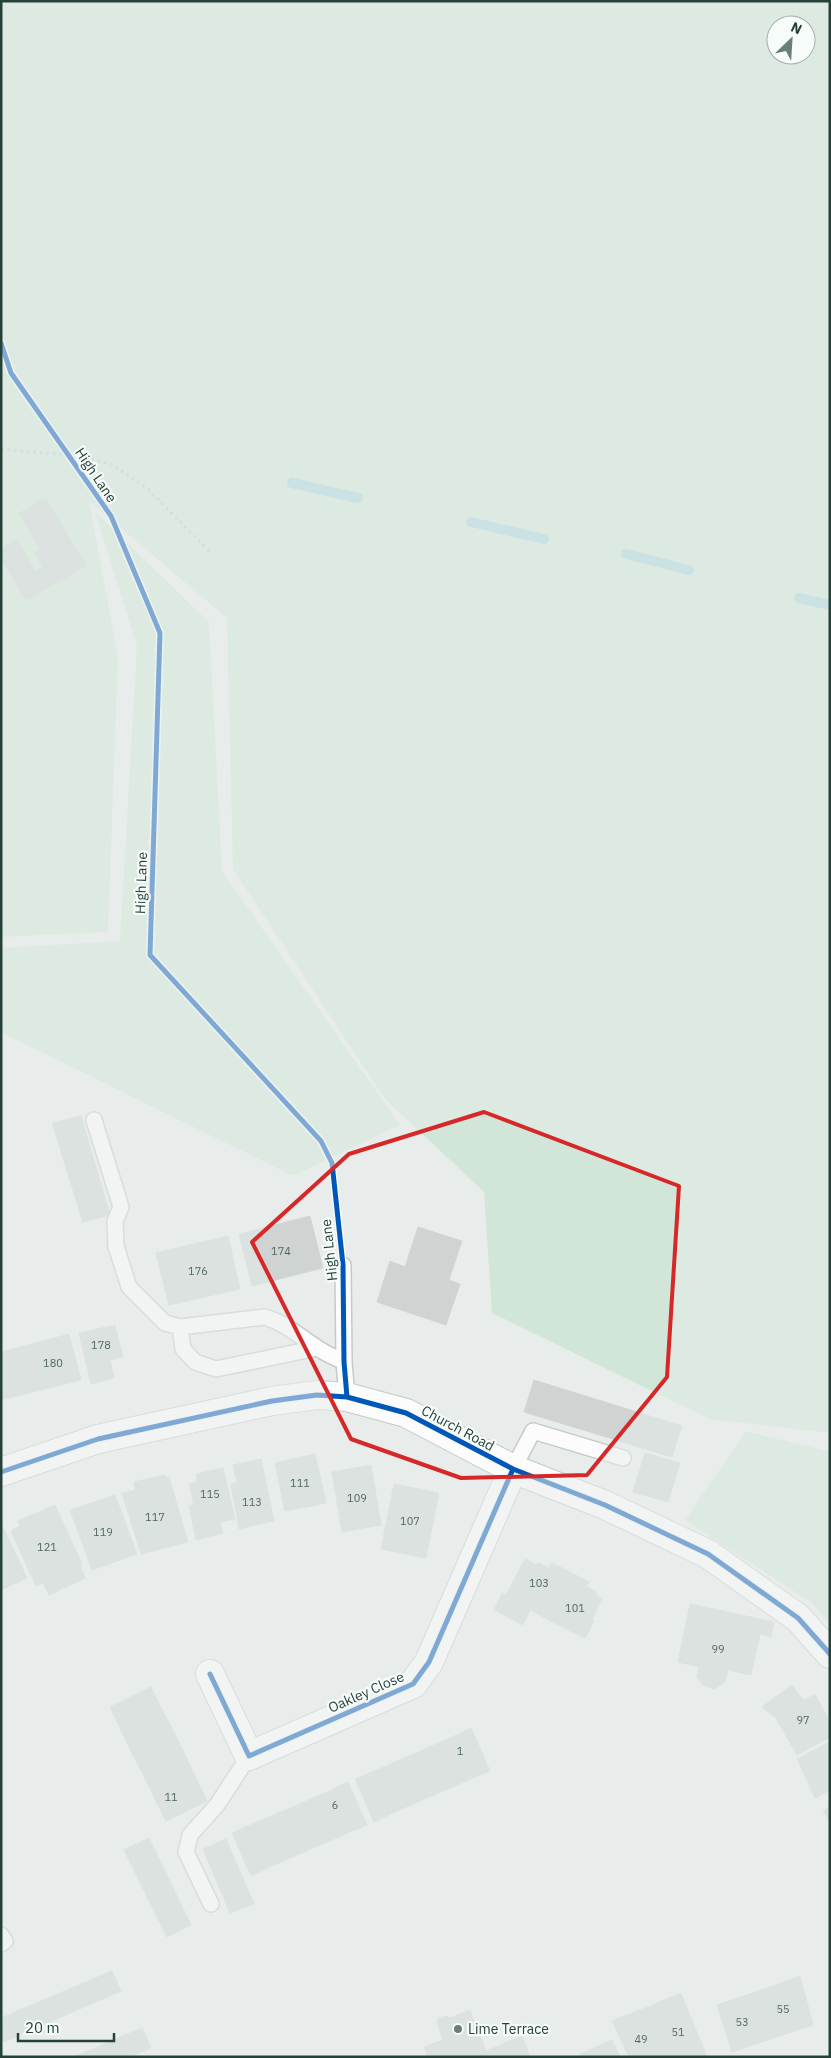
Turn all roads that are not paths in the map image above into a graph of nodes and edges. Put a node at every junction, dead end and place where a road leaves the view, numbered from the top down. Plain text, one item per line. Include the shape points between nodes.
1 (94, 1120) dead end
2 (343, 1265) dead end
3 (180, 1327) junction
4 (317, 1348) junction
5 (344, 1362) junction
6 (347, 1397) junction
7 (622, 1458) dead end
8 (513, 1469) junction
9 (1, 1472) edge
10 (830, 1654) edge
11 (210, 1674) dead end
12 (249, 1756) junction
13 (211, 1904) dead end
14 (1, 1935) edge
15 (1, 1944) edge

1 - 3 lane via 121,1207 115,1221 116,1246 130,1287 166,1323
2 - 5 lane, High Lane
3 - 4 lane via 265,1317 284,1324
3 - 4 lane via 183,1349 195,1362 216,1369
4 - 5 lane
5 - 6 lane, High Lane
6 - 8 street, Church Road via 406,1413
6 - 9 street, Church Road via 317,1395 272,1401 98,1439
7 - 8 lane via 533,1431
8 - 10 street, Church Road via 605,1506 708,1554 798,1618
8 - 12 street, Oakley Close via 429,1662 413,1684
11 - 12 street
12 - 13 lane via 217,1805 190,1835 186,1852
14 - 15 lane via 5,1941

